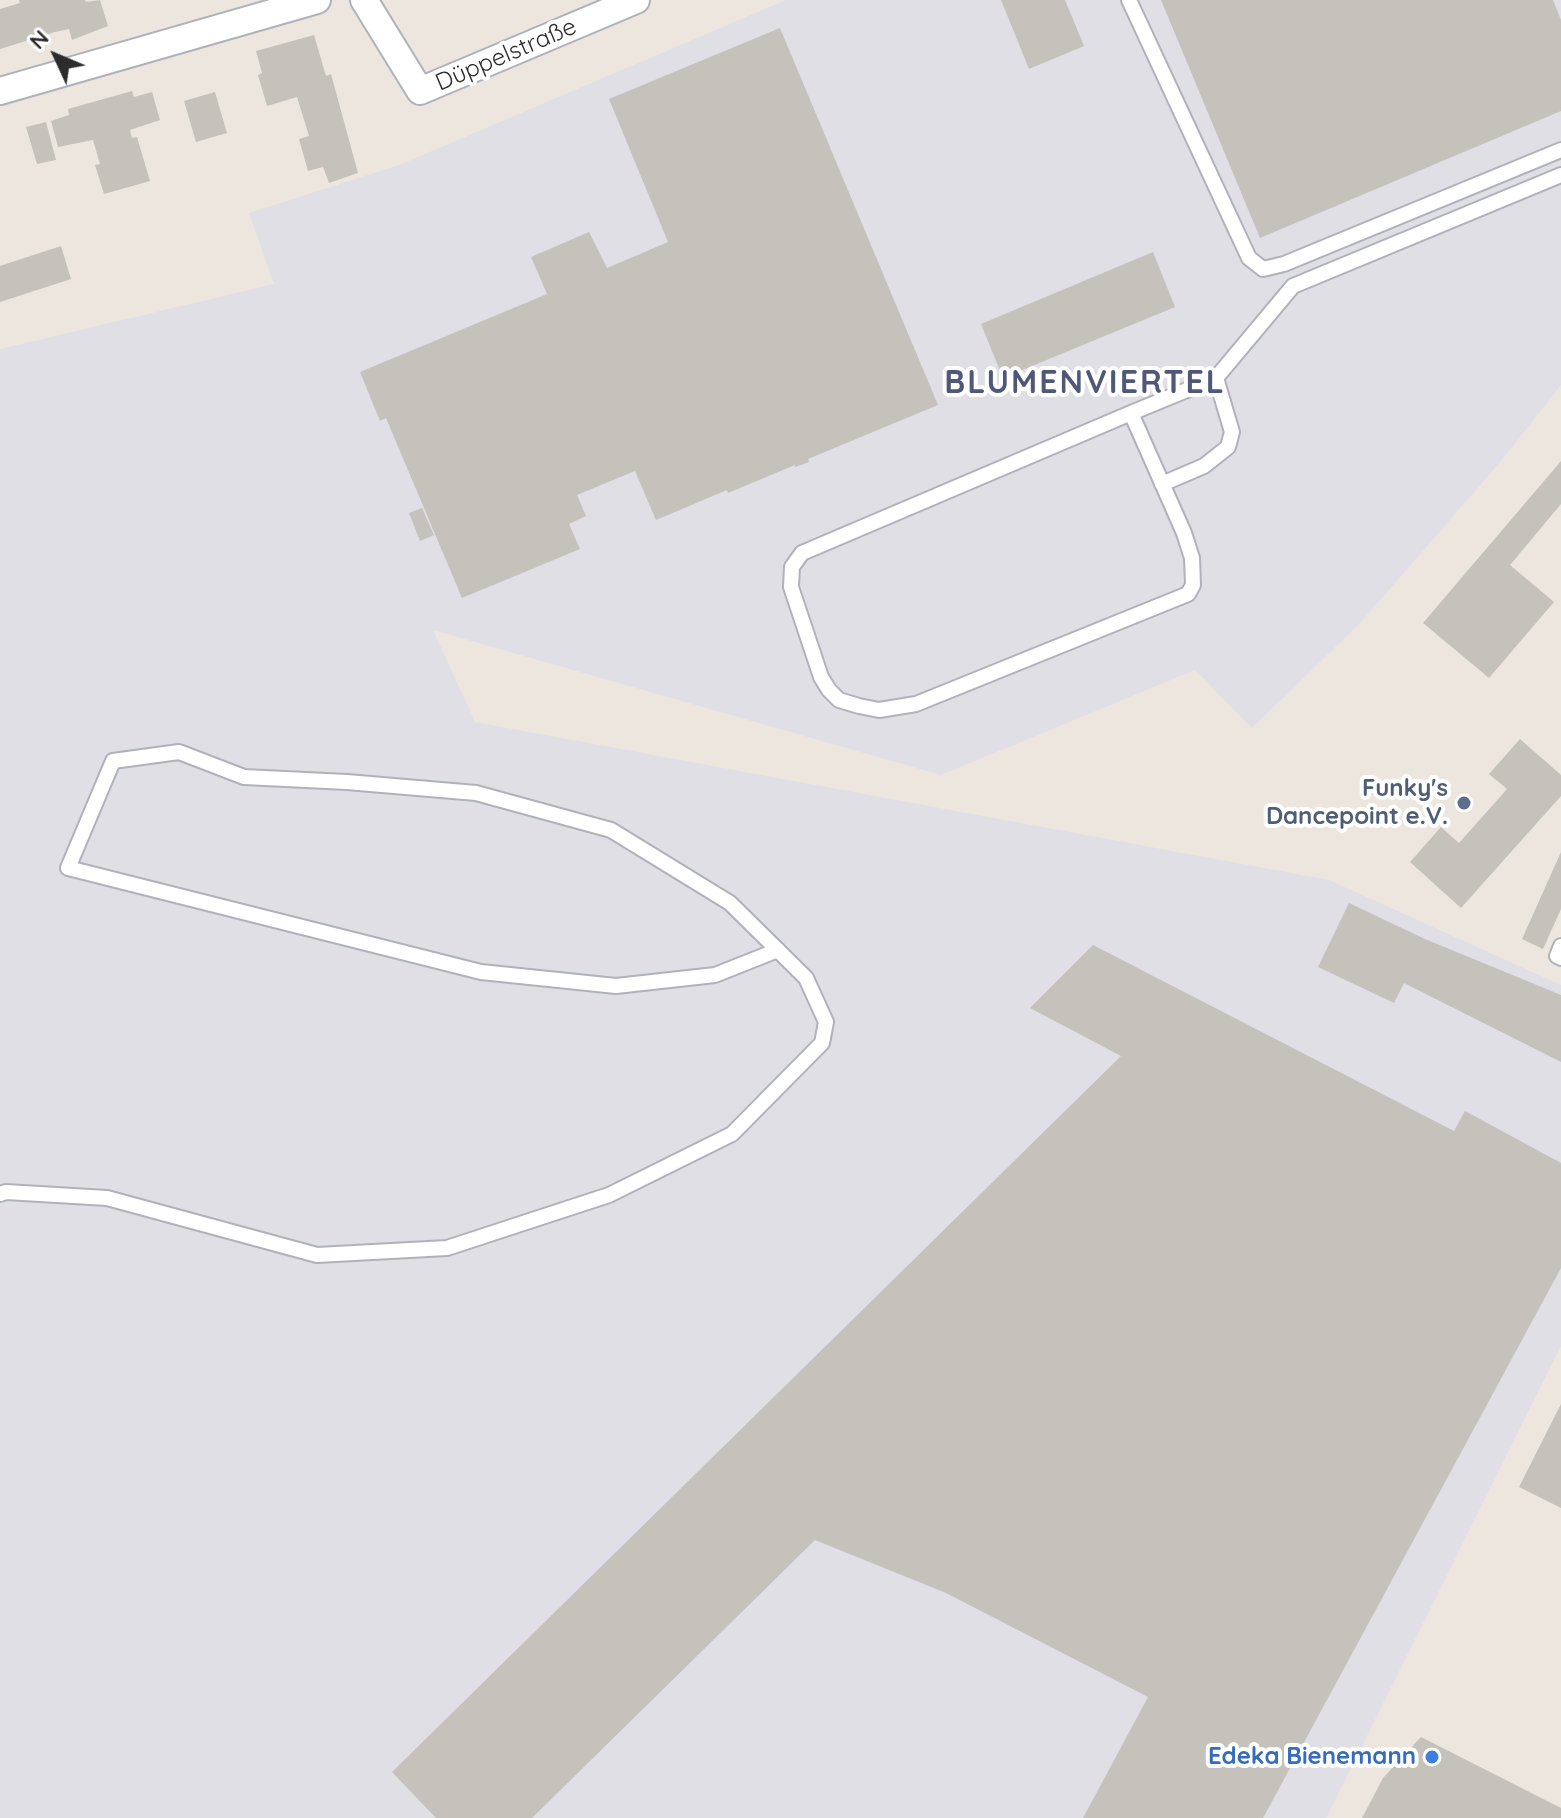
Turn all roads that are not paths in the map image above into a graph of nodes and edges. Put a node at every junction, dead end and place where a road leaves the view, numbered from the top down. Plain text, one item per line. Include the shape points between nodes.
1 (317, 0) edge
2 (364, 0) edge
3 (636, 0) edge
4 (1129, 0) edge
5 (0, 91) edge
6 (1561, 150) edge
7 (1561, 175) edge
8 (1216, 378) junction
9 (1131, 413) junction
10 (1162, 484) junction
11 (1561, 946) edge
12 (778, 950) junction
13 (1561, 958) edge
14 (0, 1194) edge

1 - 5 street
2 - 3 street, Düppelstraße via 420,91
4 - 6 lane via 1249,258 1263,269
7 - 8 lane via 1293,286
8 - 9 lane
8 - 10 lane via 1232,432 1228,447 1204,466
9 - 10 lane
9 - 10 lane via 802,553 792,567 791,587 821,677 839,700 859,706 879,710 916,704 1180,599 1193,585 1192,558
11 - 13 lane
12 - 12 lane via 730,903 611,830 476,793 244,777 179,752 113,761 68,868 481,972 616,986 715,975
12 - 14 lane via 806,978 826,1022 822,1043 732,1134 609,1195 447,1248 317,1255 107,1198

